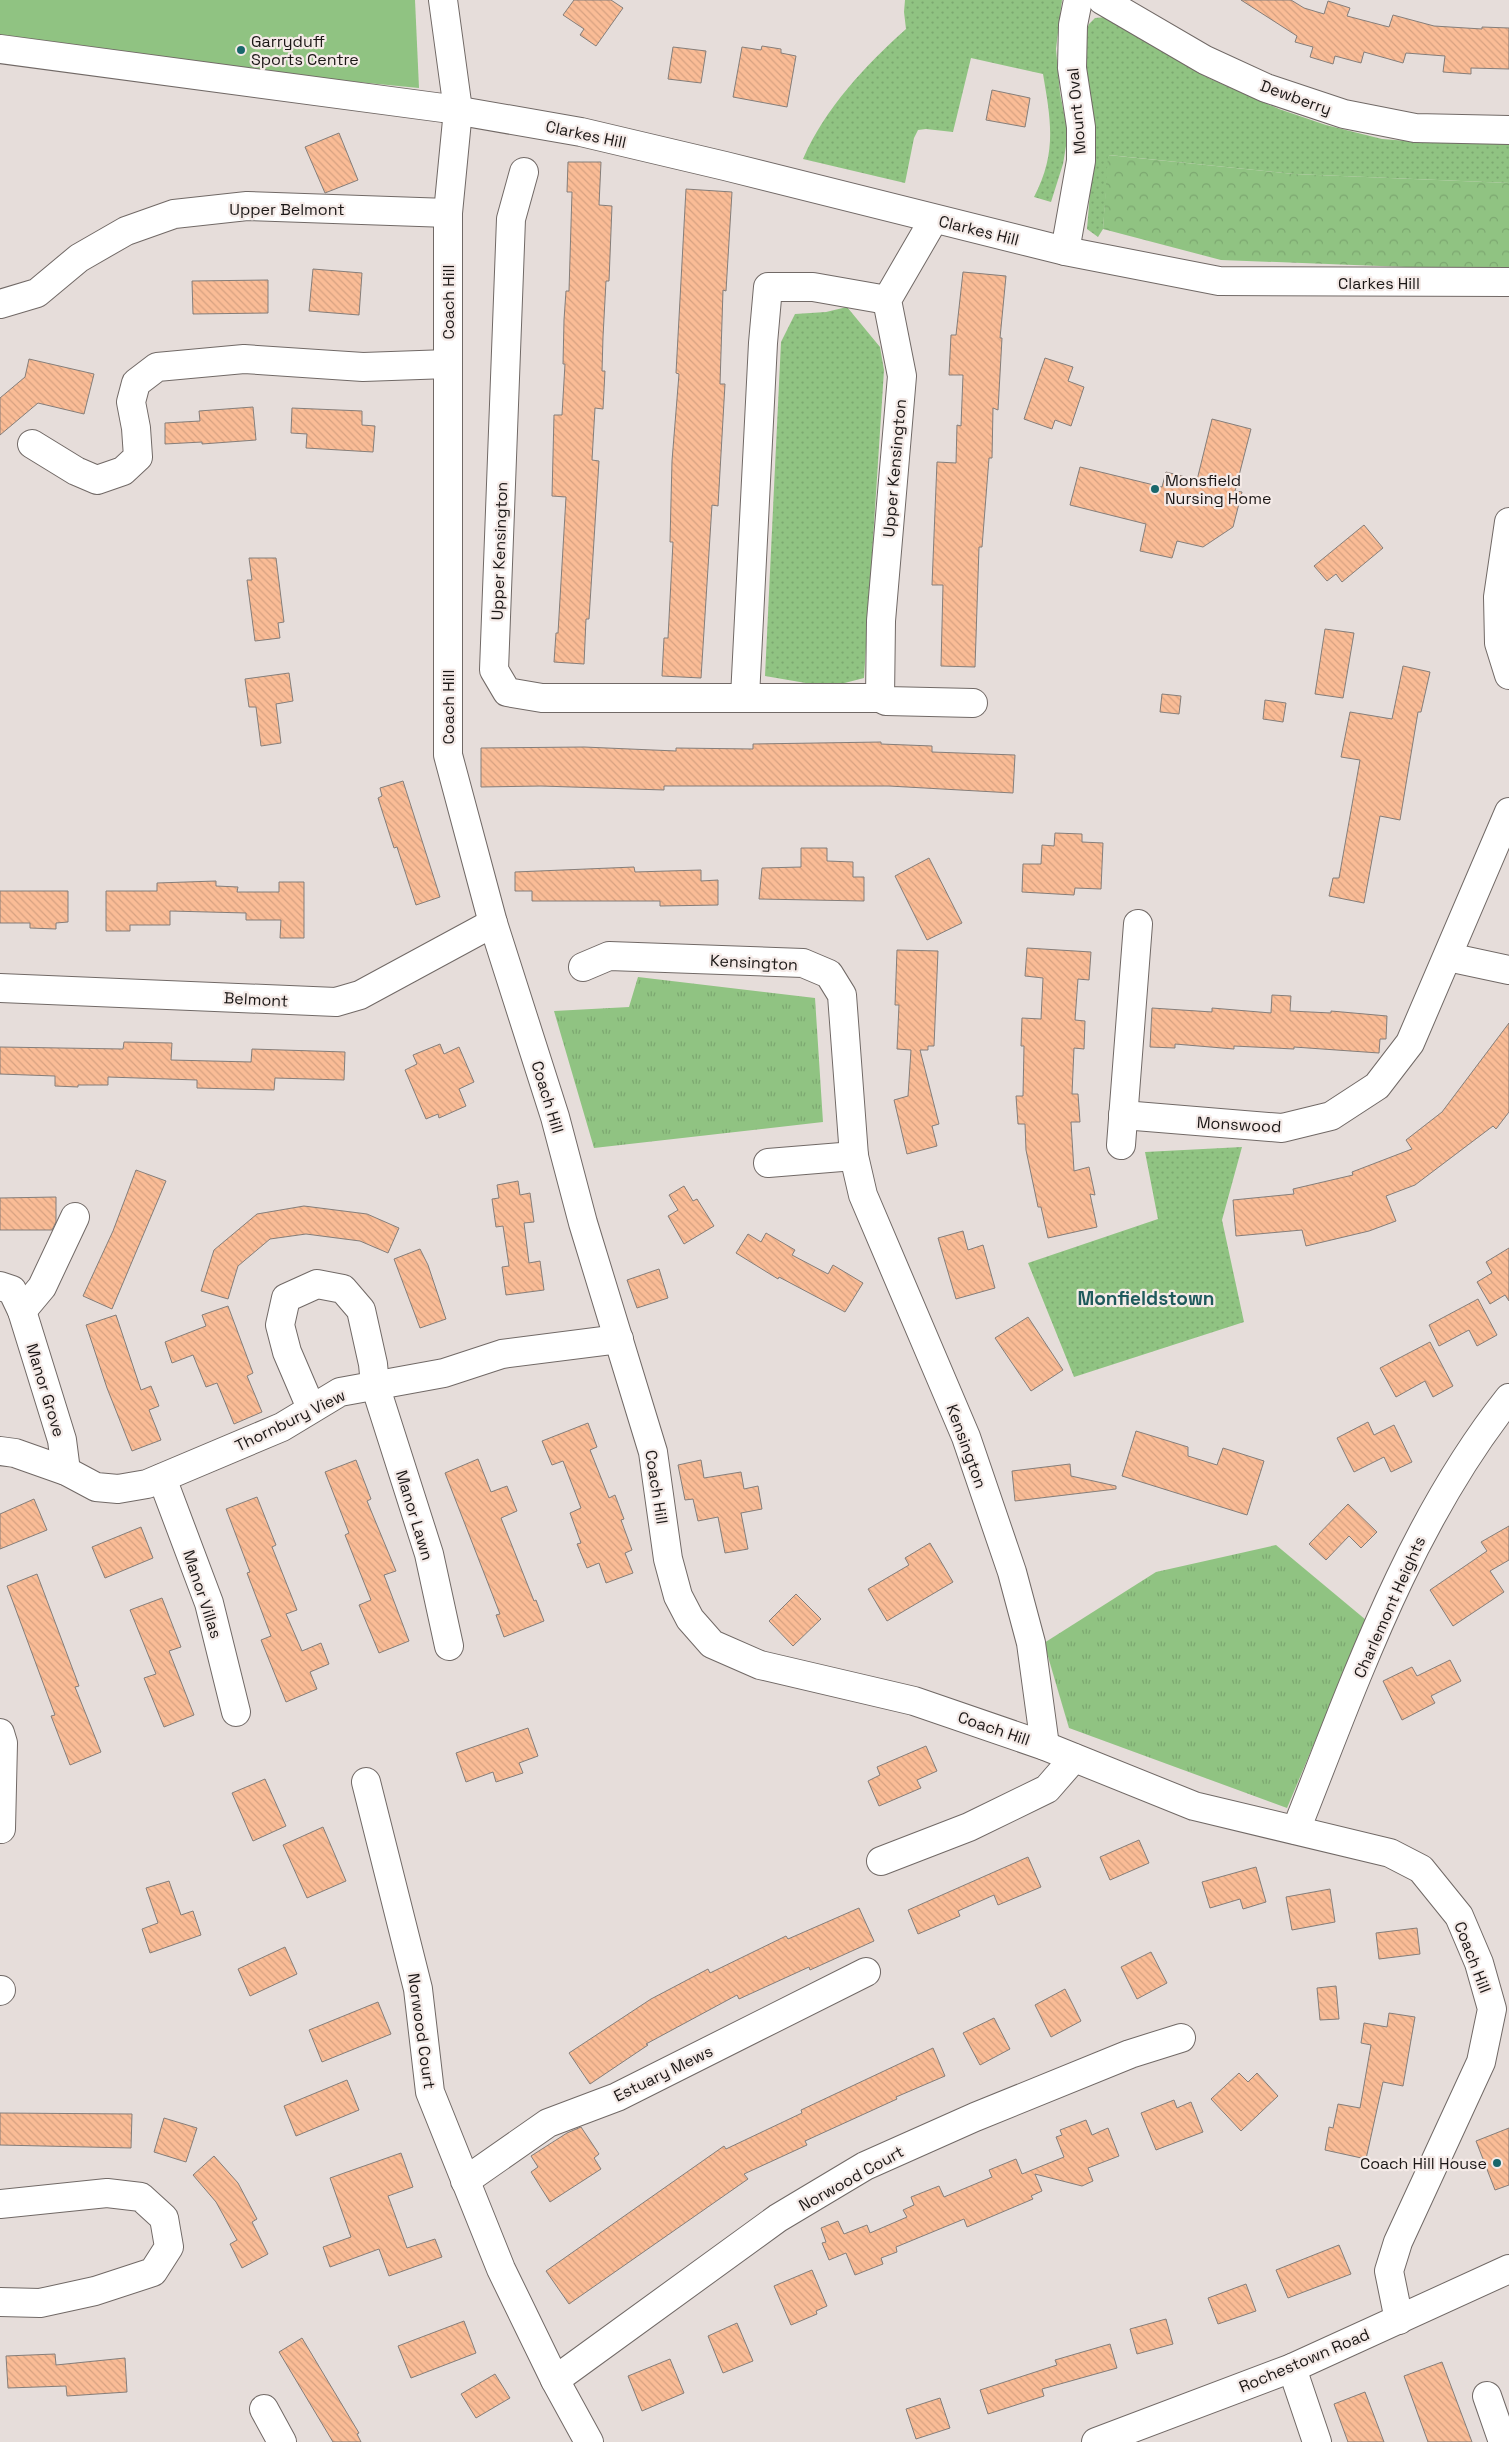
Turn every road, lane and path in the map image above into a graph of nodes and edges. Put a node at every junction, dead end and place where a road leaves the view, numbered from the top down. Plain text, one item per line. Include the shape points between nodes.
1 (443, 0) edge
2 (1078, 0) edge
3 (1102, 0) edge
4 (0, 49) edge
5 (458, 110) junction
6 (1509, 130) edge
7 (524, 172) dead end
8 (448, 213) junction
9 (934, 219) junction
10 (1065, 251) junction
11 (1509, 282) edge
12 (887, 300) junction
13 (0, 304) edge
14 (448, 364) junction
15 (32, 444) dead end
16 (1509, 522) edge
17 (1509, 675) edge
18 (745, 697) junction
19 (880, 698) junction
20 (973, 703) dead end
21 (1509, 812) edge
22 (492, 923) junction
23 (1138, 924) dead end
24 (1448, 957) junction
25 (583, 968) dead end
26 (1509, 970) edge
27 (0, 988) edge
28 (1123, 1115) junction
29 (1121, 1145) dead end
30 (854, 1156) junction
31 (768, 1163) dead end
32 (75, 1217) dead end
33 (0, 1286) edge
34 (22, 1310) junction
35 (619, 1339) junction
36 (375, 1385) junction
37 (1509, 1398) edge
38 (312, 1408) junction
39 (0, 1452) edge
40 (66, 1471) junction
41 (162, 1478) junction
42 (449, 1646) dead end
43 (236, 1712) dead end
44 (0, 1733) edge
45 (1045, 1746) junction
46 (1074, 1758) junction
47 (366, 1782) dead end
48 (1, 1829) edge
49 (1296, 1830) junction
50 (882, 1861) dead end
51 (866, 1972) dead end
52 (1500, 2004) edge
53 (1181, 2038) dead end
54 (465, 2181) junction
55 (0, 2204) edge
56 (1509, 2269) edge
57 (0, 2302) edge
58 (1399, 2320) junction
59 (1292, 2368) junction
60 (555, 2380) junction
61 (1487, 2396) dead end
62 (264, 2409) dead end
63 (282, 2442) edge
64 (589, 2442) edge
65 (1096, 2442) edge
66 (1317, 2442) edge
67 (1503, 2442) edge

1 - 5 street, Coach Hill
2 - 10 street, Mount Oval via 1073,25 1072,68 1081,128 1080,161
3 - 6 street, Dewberry via 1205,60 1266,88 1344,114 1415,128
4 - 5 street, Clarkes Hill
5 - 8 street, Coach Hill
5 - 9 street, Clarkes Hill via 581,132
7 - 18 street, Upper Kensington via 511,219 494,670 508,692 542,698
8 - 13 street, Upper Belmont via 248,206 174,214 126,231 79,258 37,293
8 - 14 street, Coach Hill
9 - 10 street, Clarkes Hill
9 - 12 street
10 - 11 street, Clarkes Hill via 1219,281
12 - 18 street via 813,287 768,287
12 - 19 street, Upper Kensington via 902,376 881,621
14 - 15 street via 363,367 244,359 158,367 136,382 130,402 138,457 123,471 97,480
14 - 22 street, Coach Hill via 448,755
16 - 17 street via 1498,596 1499,644
18 - 19 street, Upper Kensington
19 - 20 street, Upper Kensington via 886,701
21 - 24 street, Monswood
22 - 27 street, Belmont via 360,995 336,1002
22 - 35 street, Coach Hill via 555,1117
23 - 28 street
24 - 26 street
24 - 28 street, Monswood via 1410,1043 1377,1086 1331,1116 1282,1128
25 - 30 street, Kensington via 610,956 803,963 829,974 842,995
28 - 29 street
30 - 31 street
30 - 45 street, Kensington via 863,1195 966,1437 1012,1572 1031,1643
32 - 34 street via 42,1287
33 - 34 street, Manor Grove via 12,1290
34 - 40 street, Manor Grove via 62,1440
35 - 36 street, Thornbury View via 502,1354 444,1373
35 - 45 street, Coach Hill via 653,1452 668,1559 678,1596 690,1619 712,1644 760,1664 914,1701
36 - 38 street, Thornbury View via 340,1392
36 - 38 street, Manor Lawn via 361,1310 343,1289 317,1284 286,1298 280,1325
36 - 42 street, Manor Lawn via 429,1554
37 - 49 street, Charlemont Heights via 1477,1438 1429,1517 1386,1610
38 - 41 street, Thornbury View via 282,1428
39 - 40 street, Thornbury View via 14,1453
40 - 41 street, Thornbury View via 96,1487 118,1489
41 - 43 street, Manor Villas via 208,1603
44 - 48 street via 3,1743
45 - 46 street, Coach Hill
46 - 49 street, Coach Hill via 1194,1806
46 - 50 street via 1047,1789 969,1827
47 - 54 street, Norwood Court via 418,1989 430,2092
49 - 52 street, Coach Hill via 1390,1853 1421,1869 1458,1916
51 - 54 street, Estuary Mews via 618,2097 548,2123
52 - 58 street, Coach Hill via 1481,2062 1398,2242 1389,2271
53 - 60 street, Norwood Court via 1130,2054 865,2166 778,2218
54 - 60 street, Norwood Court via 501,2269
55 - 57 street via 108,2193 141,2198 164,2218 168,2247 153,2272 94,2292 40,2303
56 - 58 street, Rochestown Road
58 - 59 street, Rochestown Road
59 - 65 street, Rochestown Road
59 - 66 street
60 - 64 street, Norwood Court
61 - 67 street
62 - 63 street

